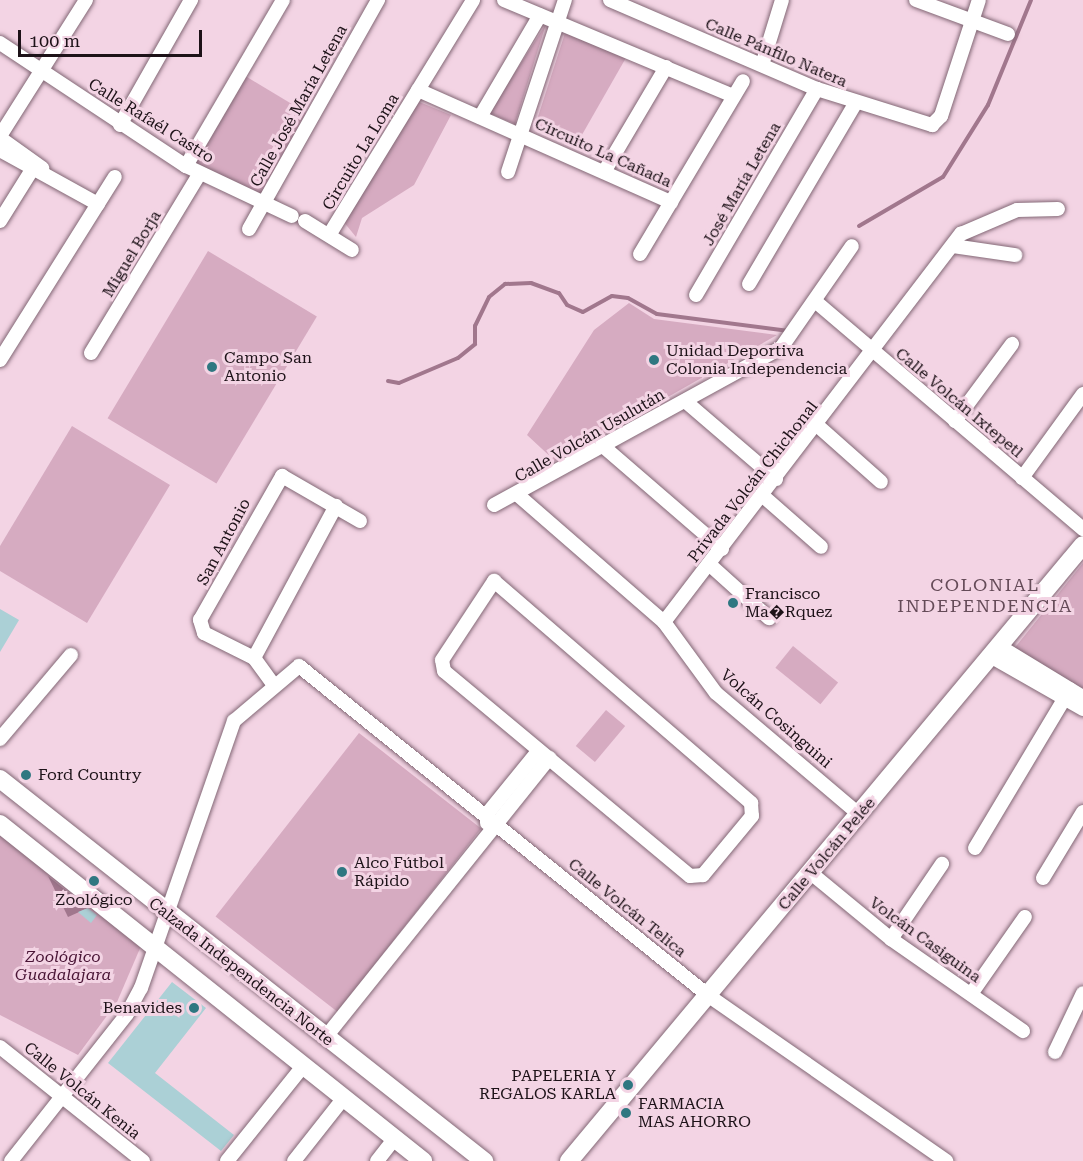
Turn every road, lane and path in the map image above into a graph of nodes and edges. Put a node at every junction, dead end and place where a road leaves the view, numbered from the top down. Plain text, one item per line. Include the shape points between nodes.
1 (86, 0) edge
2 (191, 0) edge
3 (283, 0) edge
4 (378, 0) edge
5 (473, 0) edge
6 (504, 0) edge
7 (565, 0) edge
8 (610, 0) edge
9 (782, 0) edge
10 (916, 0) edge
11 (979, 0) edge
12 (540, 15) junction
13 (972, 21) junction
14 (558, 22) junction
15 (1008, 34) dead end
16 (0, 43) edge
17 (762, 65) junction
18 (666, 67) junction
19 (41, 70) junction
20 (743, 81) dead end
21 (817, 89) junction
22 (418, 90) junction
23 (734, 96) junction
24 (855, 104) junction
25 (480, 117) junction
26 (120, 125) junction
27 (521, 135) junction
28 (0, 137) edge
29 (0, 150) edge
30 (186, 166) junction
31 (38, 168) junction
32 (508, 172) dead end
33 (604, 172) junction
34 (200, 173) junction
35 (115, 177) dead end
36 (264, 202) junction
37 (671, 202) junction
38 (98, 204) junction
39 (1058, 209) dead end
40 (0, 221) edge
41 (249, 229) dead end
42 (331, 232) junction
43 (852, 246) dead end
44 (953, 246) junction
45 (351, 250) dead end
46 (640, 254) dead end
47 (1015, 255) dead end
48 (749, 284) dead end
49 (696, 295) dead end
50 (815, 301) junction
51 (1012, 344) dead end
52 (91, 353) dead end
53 (875, 353) junction
54 (0, 358) edge
55 (1083, 394) edge
56 (686, 400) junction
57 (955, 421) junction
58 (818, 426) junction
59 (604, 447) junction
60 (1022, 478) junction
61 (776, 479) junction
62 (881, 482) dead end
63 (519, 496) junction
64 (763, 496) junction
65 (336, 506) junction
66 (494, 506) dead end
67 (360, 521) dead end
68 (1083, 529) edge
69 (1083, 545) edge
70 (821, 547) dead end
71 (722, 549) junction
72 (710, 564) junction
73 (769, 618) dead end
74 (664, 622) junction
75 (995, 651) junction
76 (71, 655) dead end
77 (254, 658) junction
78 (273, 684) junction
79 (1067, 693) junction
80 (1083, 697) edge
81 (1083, 709) edge
82 (0, 739) edge
83 (544, 754) junction
84 (0, 779) edge
85 (1083, 812) edge
86 (860, 814) junction
87 (492, 819) junction
88 (0, 824) edge
89 (975, 848) dead end
90 (942, 864) dead end
91 (811, 873) junction
92 (1043, 878) dead end
93 (166, 913) junction
94 (1025, 917) dead end
95 (891, 939) junction
96 (154, 948) junction
97 (1083, 993) edge
98 (971, 994) junction
99 (709, 996) junction
100 (1023, 1030) dead end
101 (326, 1038) junction
102 (0, 1047) edge
103 (1055, 1052) dead end
104 (303, 1066) junction
105 (63, 1097) junction
106 (343, 1099) junction
107 (394, 1139) junction
108 (11, 1161) edge
109 (143, 1161) edge
110 (227, 1161) edge
111 (294, 1161) edge
112 (378, 1161) edge
113 (423, 1161) edge
114 (484, 1161) edge
115 (570, 1161) edge
116 (946, 1161) edge

1 - 19 street
2 - 26 street
3 - 30 street
4 - 36 street, Calle José María Letena
5 - 22 street, Circuito La Loma
6 - 12 street
7 - 14 street
8 - 17 street, Calle Pánfilo Natera
9 - 17 street
10 - 13 street
11 - 13 street
12 - 14 street
12 - 25 street
13 - 15 street
13 - 24 street, Calle Pánfilo Natera via 941,116 932,125
14 - 18 street
14 - 27 street
16 - 19 street, Calle Rafaél Castro
17 - 21 street, Calle Pánfilo Natera
18 - 23 street
18 - 33 street
19 - 26 street, Calle Rafaél Castro
19 - 28 street
20 - 23 street, Circuito La Cañada
21 - 24 street, Calle Pánfilo Natera
21 - 49 street, José María Letena
22 - 25 street, Circuito La Loma
22 - 42 street, Circuito La Loma
23 - 37 street, Circuito La Cañada
24 - 48 street
25 - 27 street, Circuito La Loma
26 - 30 street, Calle Rafaél Castro
27 - 32 street
27 - 33 street, Circuito La Cañada
28 - 31 street
29 - 31 street
30 - 34 street, Calle Rafaél Castro
31 - 38 street
31 - 40 street
33 - 37 street, Circuito La Cañada
34 - 36 street, Calle Rafaél Castro
34 - 52 street, Miguel Borja
35 - 38 street
36 - 41 street, Calle José María Letena
36 - 42 street, Calle Rafaél Castro
37 - 46 street, Circuito La Cañada
38 - 54 street
39 - 44 street, Privada Volcán Chichonal via 992,217 961,234
42 - 45 street, Calle Rafaél Castro
43 - 50 street, Calle Volcán Usulután
44 - 47 street
44 - 53 street, Privada Volcán Chichonal
50 - 53 street, Calle Volcán Ixtepetl
50 - 56 street, Calle Volcán Usulután via 781,348
51 - 57 street
53 - 57 street, Calle Volcán Ixtepetl
53 - 58 street, Privada Volcán Chichonal
55 - 60 street
56 - 59 street, Calle Volcán Usulután
56 - 61 street
57 - 60 street, Calle Volcán Ixtepetl
58 - 61 street, Privada Volcán Chichonal
58 - 62 street
59 - 63 street, Calle Volcán Usulután
59 - 71 street
60 - 68 street, Calle Volcán Ixtepetl
61 - 64 street, Privada Volcán Chichonal
63 - 66 street, Calle Volcán Usulután
63 - 74 street, Volcán Cosinguini
64 - 70 street
64 - 71 street, Privada Volcán Chichonal
65 - 67 street, San Antonio
65 - 77 street
65 - 77 street, San Antonio via 282,476 249,530 200,627
69 - 75 street, Calle Volcán Pelée
71 - 72 street, Privada Volcán Chichonal
72 - 73 street
72 - 74 street, Privada Volcán Chichonal
74 - 86 street, Volcán Cosinguini via 716,693
75 - 79 street
75 - 86 street, Calle Volcán Pelée
76 - 82 street
77 - 78 street, San Antonio
78 - 87 street, Calle Volcán Telica via 299,666
78 - 93 street via 234,721
79 - 80 street
79 - 81 street
79 - 89 street
83 - 83 street via 441,666 494,581 754,809 697,878
83 - 87 street
84 - 93 street, Calzada Independencia Norte
85 - 92 street
86 - 91 street, Calle Volcán Pelée
87 - 99 street, Calle Volcán Telica
87 - 101 street via 486,837
88 - 96 street
90 - 95 street
91 - 95 street, Volcán Casiguina
91 - 99 street, Calle Volcán Pelée
93 - 96 street
93 - 101 street, Calzada Independencia Norte
94 - 98 street
95 - 98 street, Volcán Casiguina
96 - 104 street
96 - 105 street via 127,1014
97 - 103 street
98 - 100 street, Volcán Casiguina
99 - 115 street, Calle Volcán Pelée
99 - 116 street, Calle Volcán Telica
101 - 114 street, Calzada Independencia Norte
102 - 105 street, Calle Volcán Kenia
104 - 106 street
104 - 110 street
105 - 108 street
105 - 109 street, Calle Volcán Kenia
106 - 107 street
106 - 111 street
107 - 112 street
107 - 113 street

